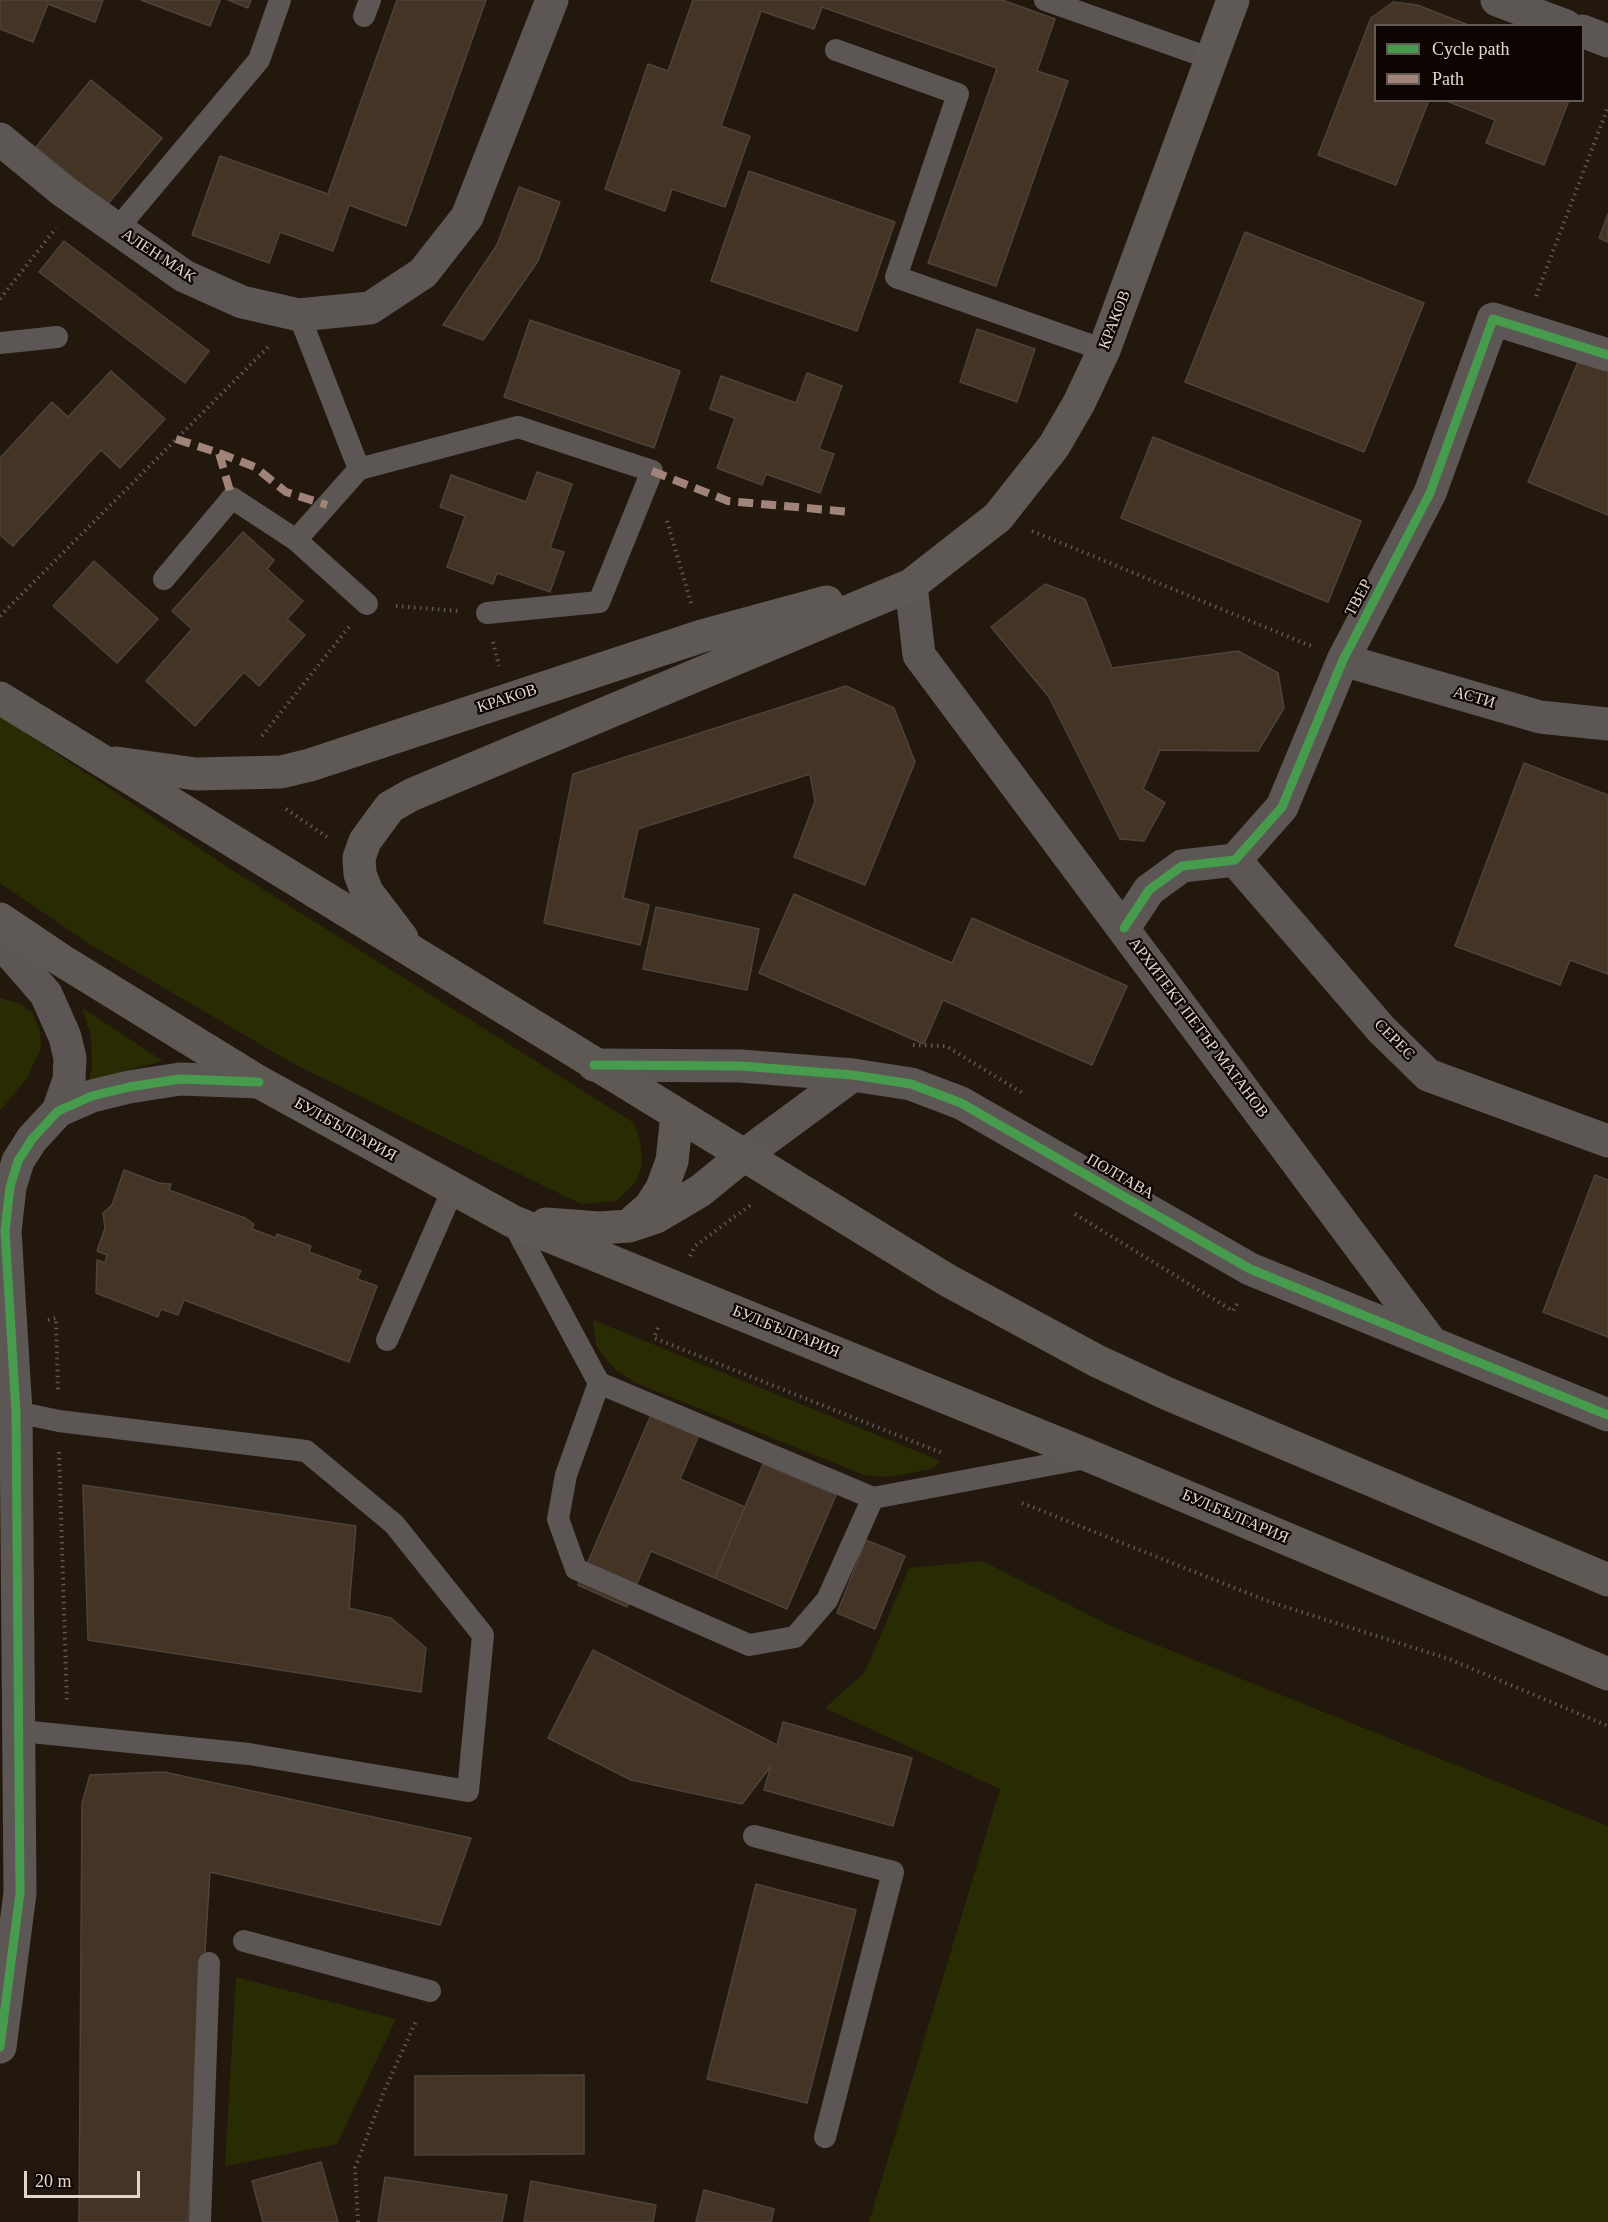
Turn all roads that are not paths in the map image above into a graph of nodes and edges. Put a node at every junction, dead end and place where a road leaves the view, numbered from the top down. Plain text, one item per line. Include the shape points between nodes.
1 (280, 0) edge
2 (552, 0) edge
3 (1045, 0) edge
4 (1233, 0) edge
5 (1497, 0) edge
6 (1561, 24) edge
7 (1584, 32) edge
8 (1608, 41) edge
9 (836, 50) dead end
10 (1212, 59) junction
11 (0, 139) edge
12 (117, 229) junction
13 (299, 315) junction
14 (57, 337) dead end
15 (0, 343) edge
16 (1104, 350) junction
17 (1608, 355) edge
18 (359, 469) junction
19 (296, 540) junction
20 (164, 579) dead end
21 (911, 585) junction
22 (367, 604) road end
23 (487, 613) road end
24 (1343, 660) junction
25 (0, 698) edge
26 (1608, 724) edge
27 (100, 760) junction
28 (1235, 860) junction
29 (0, 919) edge
30 (1124, 928) junction
31 (0, 941) edge
32 (416, 956) junction
33 (61, 960) junction
34 (11, 966) edge
35 (594, 1065) junction
36 (853, 1075) junction
37 (259, 1082) junction
38 (58, 1112) junction
39 (677, 1115) junction
40 (1608, 1141) edge
41 (743, 1156) junction
42 (453, 1189) junction
43 (512, 1221) junction
44 (629, 1226) junction
45 (387, 1340) dead end
46 (1431, 1342) junction
47 (599, 1383) junction
48 (8, 1412) edge
49 (1608, 1415) edge
50 (1092, 1457) junction
51 (873, 1498) junction
52 (1608, 1580) edge
53 (1608, 1674) edge
54 (21, 1731) junction
55 (754, 1836) dead end
56 (10, 1893) edge
57 (244, 1941) dead end
58 (209, 1964) dead end
59 (5, 1978) edge
60 (430, 1991) road end
61 (0, 2047) edge
62 (825, 2138) dead end
63 (200, 2222) edge

1 - 12 lane via 259,60
2 - 13 street, АЛЕН МАК via 467,217 423,273 370,308
3 - 10 lane
4 - 10 main road, КРАКОВ
5 - 6 street
7 - 8 street
9 - 16 lane via 958,94 896,277
10 - 16 main road, КРАКОВ
11 - 12 street, АЛЕН МАК
12 - 13 street, АЛЕН МАК via 184,276 242,302
13 - 18 lane
14 - 15 lane
16 - 21 main road, КРАКОВ via 1054,446 998,517
17 - 24 street, ТВЕР via 1492,319 1430,493
18 - 19 lane
18 - 23 lane via 518,428 652,471 599,602
19 - 20 lane via 232,498
19 - 22 lane
21 - 27 main road, КРАКОВ via 822,603 702,636 281,772 196,774
21 - 30 street, АРХИТЕКТ ПЕТЪР МАТАНОВ via 919,655
21 - 32 main road, КРАКОВ via 390,807 365,841 359,858 360,874 367,892
24 - 26 street, АСТИ via 1540,717
24 - 28 street, ТВЕР via 1282,807
25 - 27 main road
27 - 32 main road
28 - 30 street via 1182,866 1149,890
28 - 40 street, СЕРЕС via 1381,1029 1428,1075
29 - 33 main road, БУЛ.БЪЛГАРИЯ
30 - 46 street, АРХИТЕКТ ПЕТЪР МАТАНОВ
31 - 34 street
32 - 35 main road
33 - 34 street
33 - 37 main road, БУЛ.БЪЛГАРИЯ
34 - 38 street via 46,994 65,1037 70,1058 69,1080
35 - 36 street, ПОЛТАВА via 741,1066
35 - 39 main road
36 - 41 street
36 - 46 street, ПОЛТАВА via 911,1084 961,1103 1250,1269
37 - 38 street via 157,1082 92,1096
37 - 42 main road, БУЛ.БЪЛГАРИЯ
38 - 48 street via 18,1161 10,1187 5,1231
39 - 41 main road
39 - 44 main road via 672,1161 662,1188 650,1207
41 - 44 main road via 700,1191 656,1217
41 - 52 main road via 947,1280 1097,1361
42 - 43 main road, БУЛ.БЪЛГАРИЯ
42 - 45 lane
43 - 44 main road via 599,1228
43 - 47 lane
43 - 50 main road, БУЛ.БЪЛГАРИЯ
46 - 49 street, ПОЛТАВА
47 - 51 lane
47 - 51 lane via 566,1474 558,1519 576,1569 749,1645 795,1637 827,1600
48 - 54 street
48 - 54 lane via 306,1451 394,1524 483,1635 468,1791 249,1754
50 - 51 lane
50 - 53 main road, БУЛ.БЪЛГАРИЯ
54 - 56 street
55 - 62 lane via 893,1872
56 - 59 street
57 - 60 lane
58 - 63 lane
59 - 61 street

